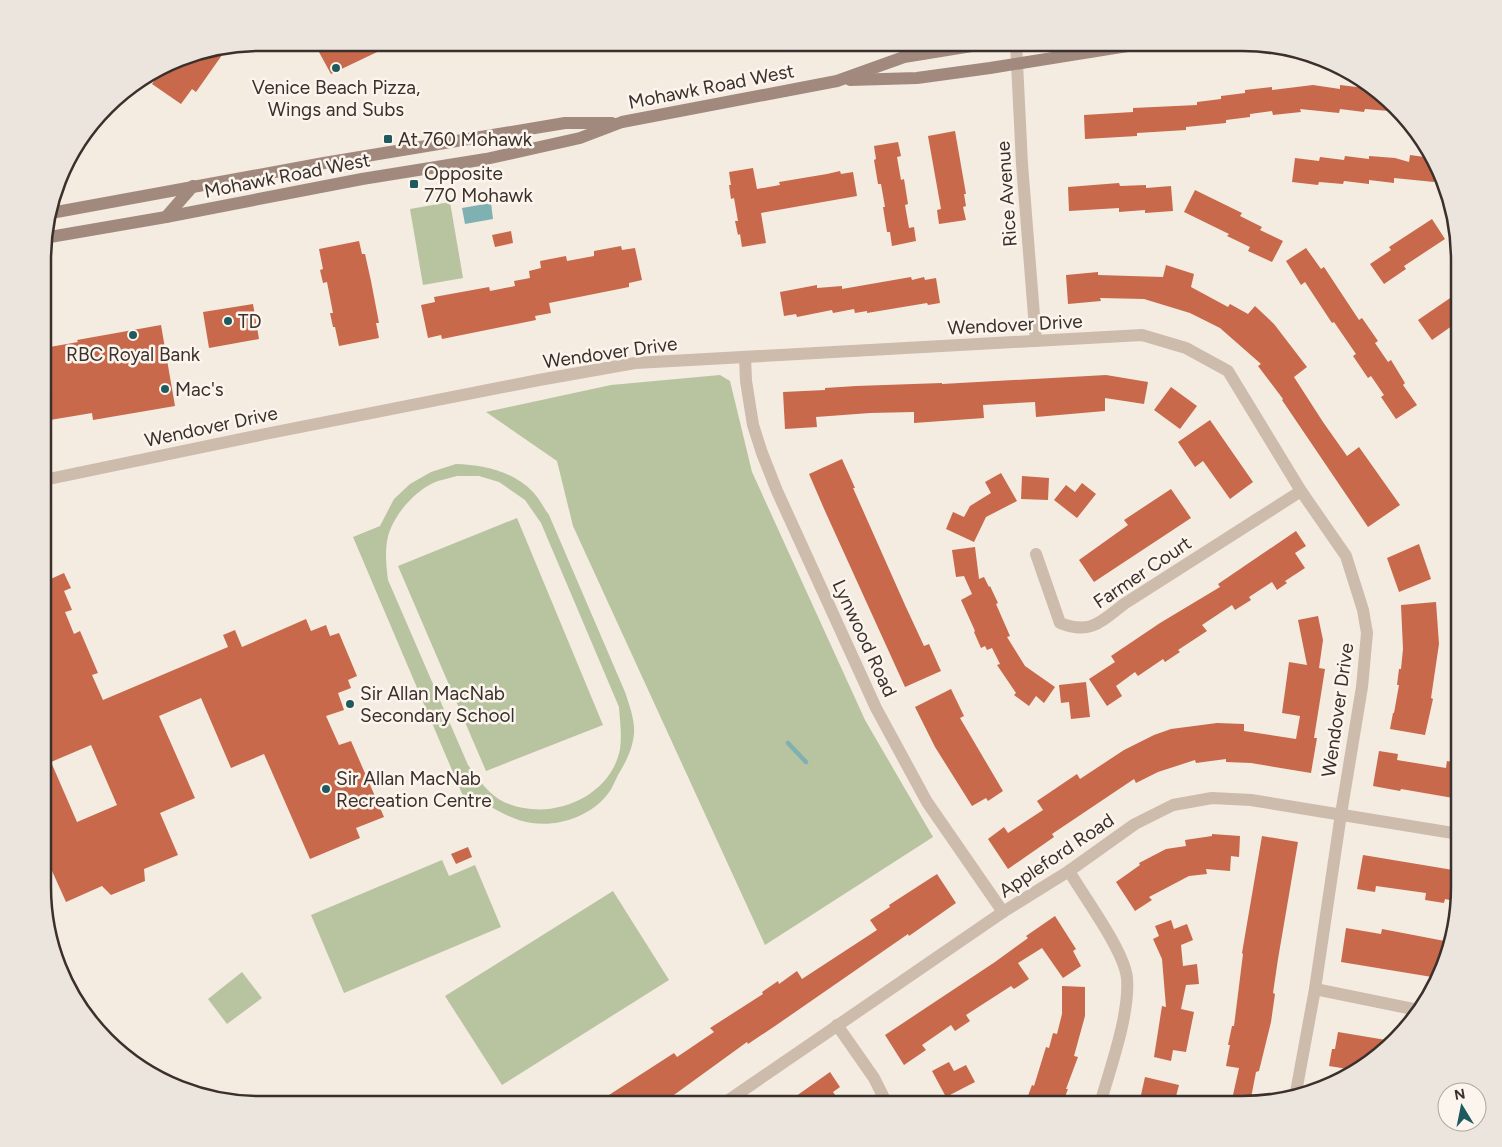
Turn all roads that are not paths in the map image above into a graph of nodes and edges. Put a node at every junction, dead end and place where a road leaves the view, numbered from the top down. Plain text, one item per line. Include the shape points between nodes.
1 (941, 51) edge
2 (1016, 51) edge
3 (1097, 51) edge
4 (1017, 64) junction
5 (837, 81) junction
6 (622, 122) junction
7 (193, 186) junction
8 (57, 212) edge
9 (166, 217) junction
10 (53, 236) edge
11 (1036, 341) junction
12 (745, 356) junction
13 (51, 479) edge
14 (1301, 491) junction
15 (1036, 554) dead end
16 (1341, 814) junction
17 (1451, 833) edge
18 (1068, 871) junction
19 (1003, 912) junction
20 (1315, 990) junction
21 (1412, 1009) edge
22 (837, 1025) junction
23 (1297, 1089) edge
24 (735, 1096) edge
25 (883, 1096) edge
26 (1102, 1096) edge

1 - 5 main road, Mohawk Road West via 904,57
2 - 4 street, Rice Avenue
3 - 4 main road, Mohawk Road West
4 - 5 main road, Mohawk Road West via 917,78
4 - 11 street, Rice Avenue
5 - 6 main road, Mohawk Road West
6 - 7 main road, Mohawk Road West via 565,123
6 - 9 main road, Mohawk Road West via 580,138 486,159
7 - 8 main road, Mohawk Road West
7 - 9 main road
9 - 10 main road, Mohawk Road West
11 - 12 street, Wendover Drive
11 - 14 street, Wendover Drive via 1142,335 1186,348 1228,371
12 - 13 street, Wendover Drive via 635,363
12 - 19 street, Lynwood Road via 753,425 762,453 876,708 927,802
14 - 15 street, Farmer Court via 1093,626 1072,628 1060,623
14 - 16 street, Wendover Drive via 1346,556 1367,633 1362,687
16 - 17 street, Appleford Road
16 - 18 street, Appleford Road via 1251,800 1212,798 1173,805 1135,824
16 - 20 street, Wendover Drive
18 - 19 street, Appleford Road
18 - 26 street via 1119,952 1127,977 1120,1033
19 - 22 street, Appleford Road
20 - 21 street
20 - 23 street, Wendover Drive
22 - 24 street, Appleford Road
22 - 25 street

